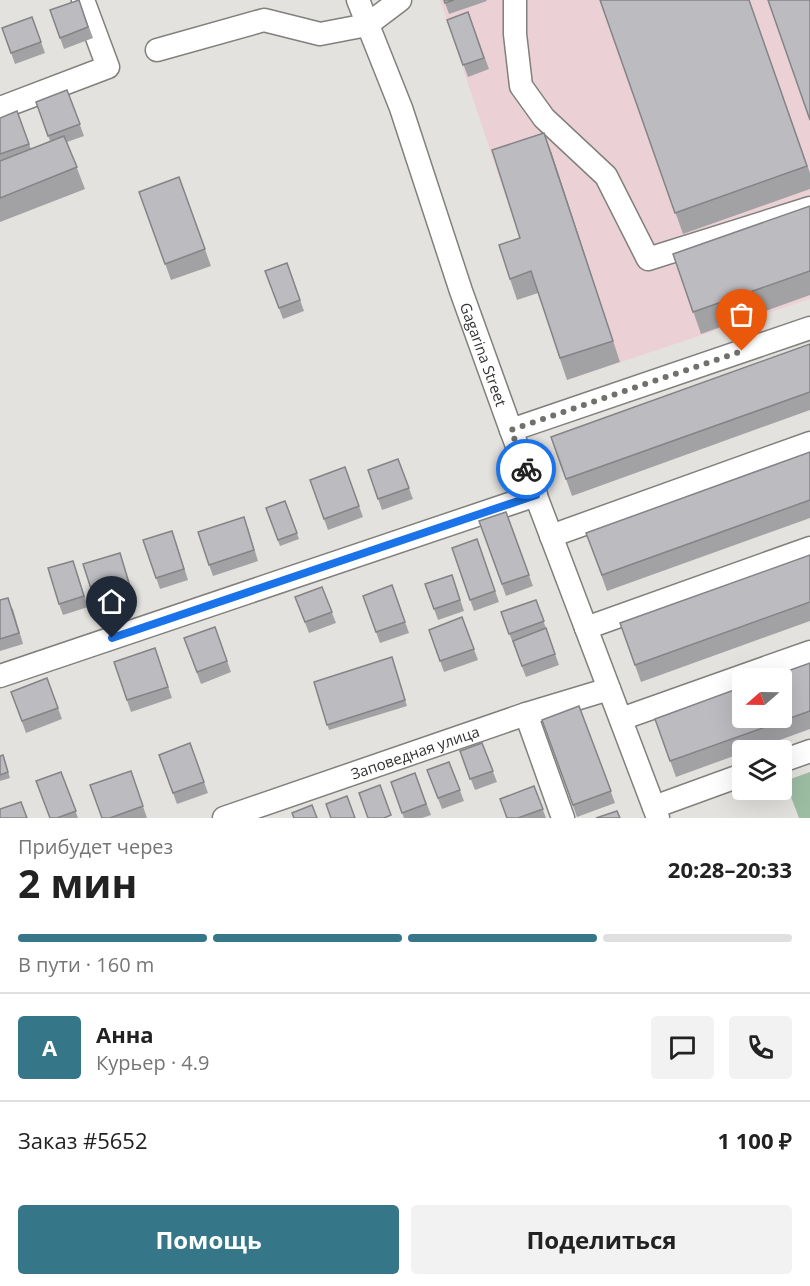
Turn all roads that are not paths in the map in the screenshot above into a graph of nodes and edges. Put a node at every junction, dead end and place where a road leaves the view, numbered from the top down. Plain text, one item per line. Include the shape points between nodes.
1 (84, 0) edge
2 (358, 0) edge
3 (400, 0) edge
4 (515, 0) edge
5 (367, 25) junction
6 (157, 50) dead end
7 (0, 108) edge
8 (810, 208) edge
9 (810, 328) edge
10 (511, 430) junction
11 (810, 443) edge
12 (536, 495) junction
13 (551, 536) junction
14 (810, 548) edge
15 (586, 628) junction
16 (810, 652) edge
17 (0, 676) edge
18 (609, 689) junction
19 (526, 714) junction
20 (621, 719) junction
21 (810, 751) edge
22 (792, 757) edge
23 (732, 779) edge
24 (656, 812) edge
25 (224, 818) edge
26 (563, 818) edge

1 - 7 street via 108,66
2 - 5 street, Gagarina Street
3 - 5 street
4 - 8 street via 521,86 543,118 606,176 648,259
5 - 6 street via 320,34 264,20
5 - 10 street, Gagarina Street via 401,108
9 - 10 street
10 - 12 street, Gagarina Street
11 - 13 street
12 - 13 street, Gagarina Street
12 - 17 street
13 - 15 street, Gagarina Street
14 - 15 street
15 - 18 street, Gagarina Street
16 - 20 street
18 - 19 street, Заповедная улица
18 - 20 street, Gagarina Street
19 - 25 street, Заповедная улица
19 - 26 street
20 - 24 street, Gagarina Street
21 - 22 street
23 - 24 street

